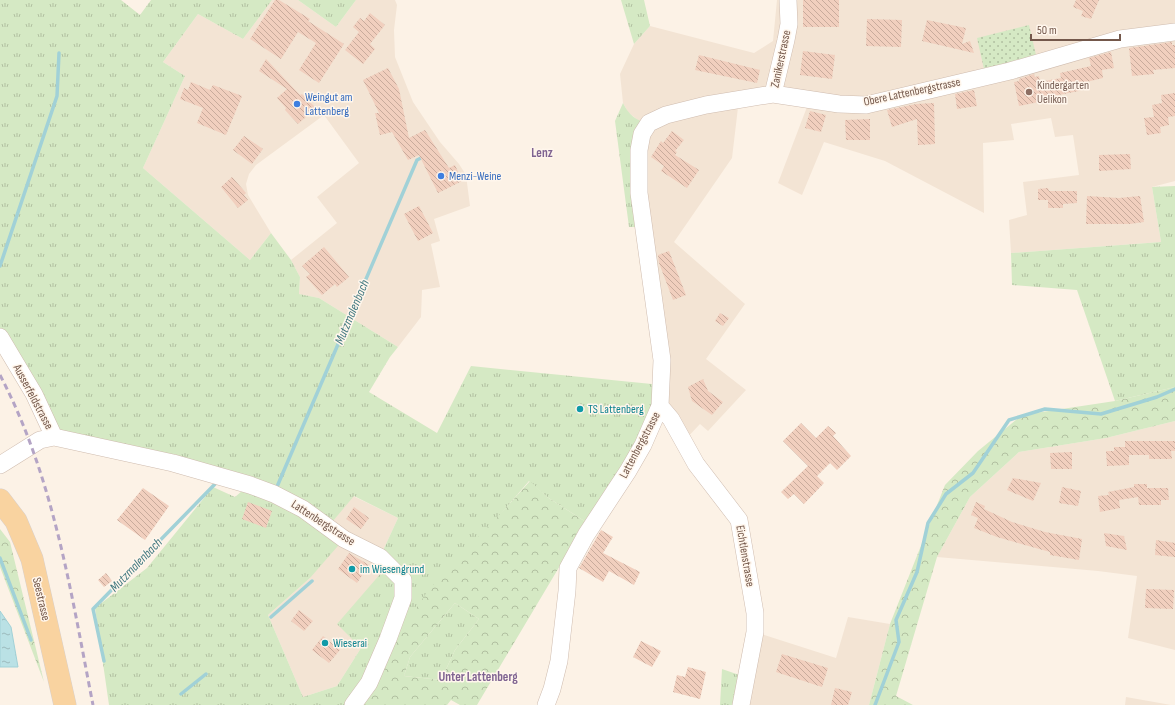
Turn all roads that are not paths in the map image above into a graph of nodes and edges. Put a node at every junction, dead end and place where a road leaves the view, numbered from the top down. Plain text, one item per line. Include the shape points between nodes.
1 (788, 0) edge
2 (1175, 32) edge
3 (773, 94) junction
4 (649, 123) joint
5 (0, 337) edge
6 (660, 406) junction
7 (54, 437) junction
8 (0, 465) edge
9 (0, 500) edge
10 (65, 705) edge
11 (353, 705) edge
12 (546, 705) edge
13 (741, 705) edge

1 - 3 street, Zanikerstrasse via 789,24
2 - 3 street, Obere Lattenbergstrasse via 1120,39 1017,69 866,104 839,104
3 - 4 street, Obere Lattenbergstrasse via 706,104 666,115
4 - 6 street, Lattenbergstrasse via 642,134 639,150 639,193 662,360
5 - 7 street, Ausserfeldstrasse via 34,394
6 - 12 street, Lattenbergstrasse via 628,471 586,535 568,568 568,591 559,661
6 - 13 street, Eichtlenstrasse via 671,419 696,464 739,520 755,613 755,632
7 - 8 street via 40,440
7 - 11 street, Lattenbergstrasse via 173,463 268,491 303,509 344,539 380,557 403,580 403,598 369,683
9 - 10 main road, Seestrasse via 16,521 32,559

